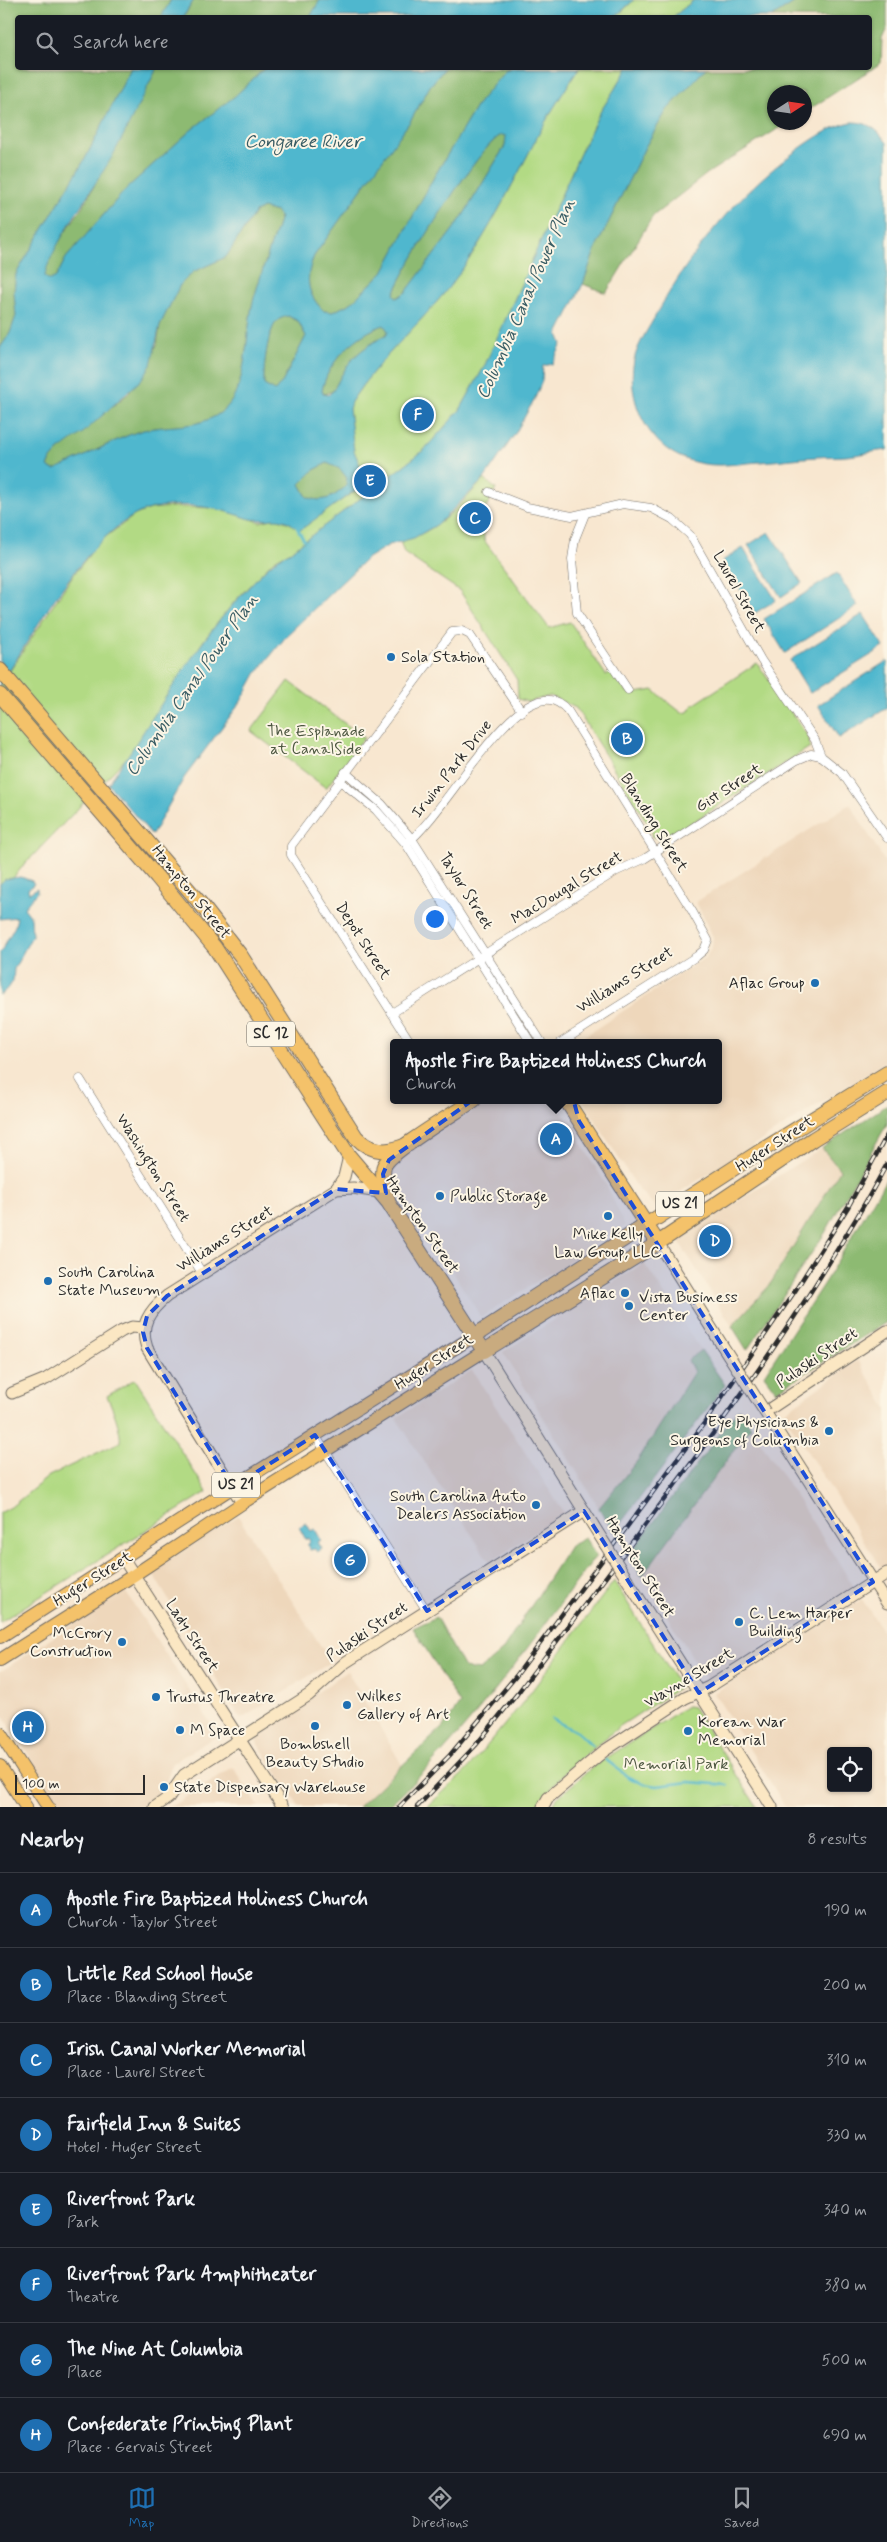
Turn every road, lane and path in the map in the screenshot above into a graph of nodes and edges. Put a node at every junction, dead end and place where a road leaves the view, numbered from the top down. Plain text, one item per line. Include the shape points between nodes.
1 (489, 492) dead end
2 (585, 514) junction
3 (0, 670) edge
4 (628, 690) dead end
5 (0, 695) edge
6 (522, 712) junction
7 (821, 756) junction
8 (344, 772) junction
9 (339, 780) junction
10 (887, 838) edge
11 (409, 841) junction
12 (656, 852) junction
13 (707, 945) joint
14 (486, 954) junction
15 (478, 958) junction
16 (392, 1013) junction
17 (408, 1039) edge
18 (529, 1039) edge
19 (539, 1039) edge
20 (566, 1039) edge
21 (887, 1073) edge
22 (80, 1079) dead end
23 (887, 1093) edge
24 (468, 1104) edge
25 (569, 1104) edge
26 (575, 1104) edge
27 (579, 1120) junction
28 (409, 1144) junction
29 (349, 1156) junction
30 (336, 1190) junction
31 (384, 1197) junction
32 (647, 1226) junction
33 (658, 1243) junction
34 (202, 1273) junction
35 (144, 1328) junction
36 (887, 1331) edge
37 (474, 1336) junction
38 (484, 1351) junction
39 (12, 1393) dead end
40 (765, 1412) junction
41 (315, 1435) junction
42 (325, 1451) junction
43 (233, 1487) junction
44 (242, 1503) junction
45 (584, 1512) junction
46 (123, 1558) junction
47 (887, 1573) edge
48 (134, 1575) junction
49 (873, 1582) junction
50 (887, 1603) edge
51 (428, 1611) junction
52 (0, 1637) edge
53 (0, 1660) edge
54 (699, 1693) junction
55 (0, 1732) edge
56 (239, 1739) junction
57 (0, 1766) edge
58 (26, 1807) edge
59 (48, 1807) edge
60 (155, 1807) edge
61 (282, 1807) edge
62 (543, 1807) edge
63 (772, 1807) edge

1 - 2 street, Laurel Street via 551,513
2 - 4 street via 572,559 577,613
2 - 7 street, Laurel Street via 623,504 650,508 672,519 690,535 761,660 815,740
3 - 28 highway, Hampton Street / SC 12 via 200,903 241,956 356,1137 381,1151
5 - 29 highway, Hampton Street / SC 12 via 188,915 243,990
6 - 8 street via 470,635 462,631 452,632
6 - 11 street, Irwin Park Drive via 501,728 439,809
6 - 12 street, Blanding Street via 546,700 562,705 568,711
7 - 10 street, Laurel Street via 842,773
7 - 12 street, Gist Street via 812,754 797,760
8 - 9 street
8 - 11 street, Taylor Street via 386,807
9 - 11 street, Taylor Street
9 - 16 street, Depot Street via 291,846 291,855
11 - 14 street, Taylor Street
11 - 15 street, Taylor Street
12 - 13 street, Blanding Street via 707,935
12 - 14 street, MacDougal Street via 617,872
13 - 20 street, Williams Street via 697,956
14 - 15 street, MacDougal Street
14 - 19 street, Taylor Street
15 - 16 street, MacDougal Street
15 - 18 street, Taylor Street
16 - 17 street, Depot Street
21 - 32 highway, Huger Street / US 21
22 - 34 street, Washington Street
23 - 33 highway, Huger Street / US 21
24 - 28 highway, SC 12
25 - 27 highway
26 - 27 highway
27 - 32 highway
28 - 31 highway via 384,1166
29 - 30 street via 344,1177
29 - 31 highway, Hampton Street / SC 12
30 - 31 street, Williams Street via 353,1188
30 - 34 street, Williams Street
31 - 37 highway, Hampton Street / SC 12
32 - 33 highway
32 - 37 highway, Huger Street / US 21
33 - 38 highway, Huger Street / US 21
33 - 40 street, bridge
34 - 35 street, Williams Street via 155,1306 147,1316
35 - 39 street via 132,1327 122,1331 46,1379
35 - 43 street via 147,1348
36 - 40 street, Pulaski Street
37 - 38 highway, Hampton Street / SC 12
37 - 41 main road, Huger Street / US 21
38 - 42 main road, Huger Street / US 21
38 - 45 street, Hampton Street / SC 12
40 - 49 street
41 - 42 street
41 - 43 main road, Huger Street / US 21
42 - 44 main road, Huger Street / US 21
42 - 51 street
43 - 44 street
43 - 46 main road, Huger Street / US 21
44 - 48 main road, Huger Street / US 21
45 - 51 street, Pulaski Street
45 - 54 street, Hampton Street / SC 12, bridge
46 - 48 street, Lady Street
46 - 52 main road, Huger Street / US 21
47 - 49 street, Wayne Street
48 - 53 main road, Huger Street / US 21
48 - 56 street, Lady Street
49 - 50 street
49 - 54 street, Wayne Street
51 - 56 street, Pulaski Street via 346,1662 314,1692
54 - 62 street, Wayne Street via 685,1698 604,1751 548,1798
54 - 63 street, Hampton Street / SC 12
55 - 59 main road
56 - 60 street, Pulaski Street via 184,1775 168,1798
56 - 61 street, Lady Street
57 - 58 main road

